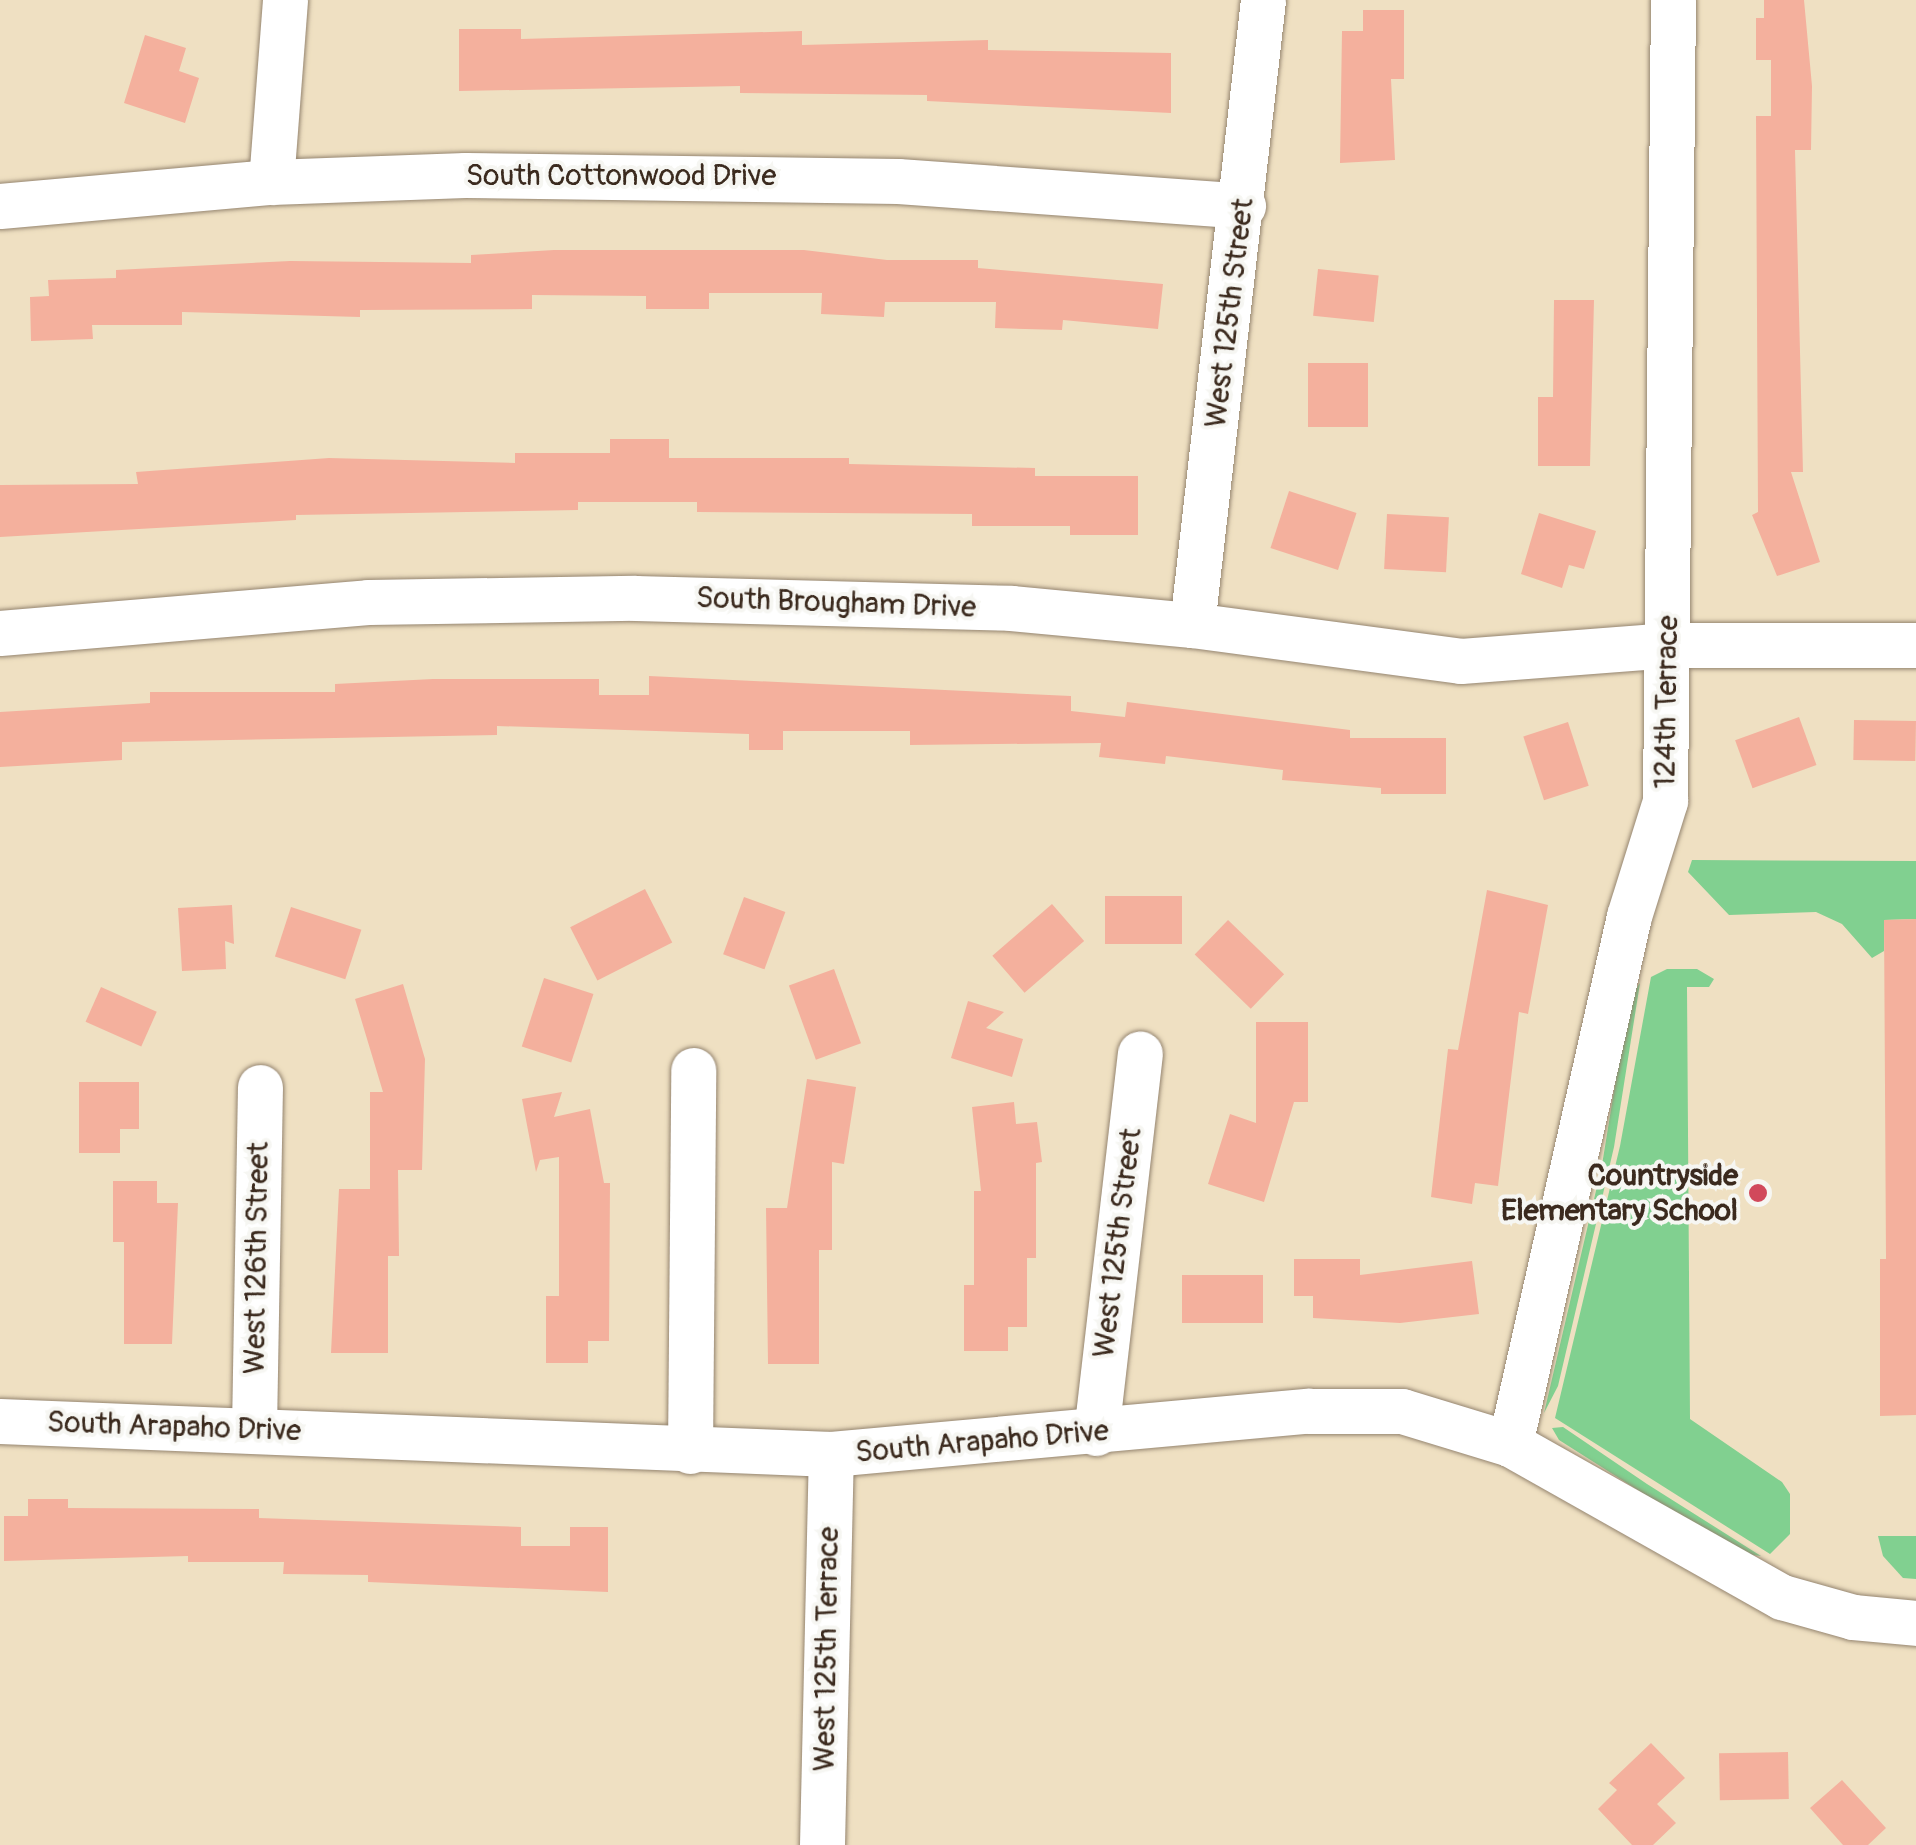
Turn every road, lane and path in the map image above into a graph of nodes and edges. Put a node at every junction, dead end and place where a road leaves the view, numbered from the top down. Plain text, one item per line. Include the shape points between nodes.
1 (285, 0) edge
2 (1263, 0) edge
3 (1673, 0) edge
4 (271, 182) junction
5 (0, 206) edge
6 (1243, 206) junction
7 (1192, 624) junction
8 (0, 633) edge
9 (1916, 645) edge
10 (1670, 646) junction
11 (1140, 1054) dead end
12 (693, 1070) dead end
13 (260, 1086) dead end
14 (0, 1421) edge
15 (254, 1428) junction
16 (1096, 1433) junction
17 (1510, 1444) junction
18 (690, 1451) junction
19 (831, 1454) junction
20 (1916, 1623) edge
21 (822, 1845) edge

1 - 4 street
2 - 6 street, West 125th Street
3 - 10 street, 124th Terrace
4 - 5 street, South Cottonwood Drive
4 - 6 street, South Cottonwood Drive via 724,175
6 - 7 street, West 125th Street
7 - 8 street, South Brougham Drive via 906,603 635,598 368,602
7 - 10 street, South Brougham Drive via 1416,660
9 - 10 street, South Brougham Drive
10 - 17 street, 124th Terrace via 1665,801 1630,916
11 - 16 street, West 125th Street
12 - 18 street
13 - 15 street, West 126th Street
14 - 15 street, South Arapaho Drive
15 - 18 street, South Arapaho Drive
16 - 17 street, South Arapaho Drive via 1308,1412 1402,1412
16 - 19 street, South Arapaho Drive
17 - 20 street, South Arapaho Drive via 1782,1597 1854,1617
18 - 19 street, South Arapaho Drive
19 - 21 street, West 125th Terrace

